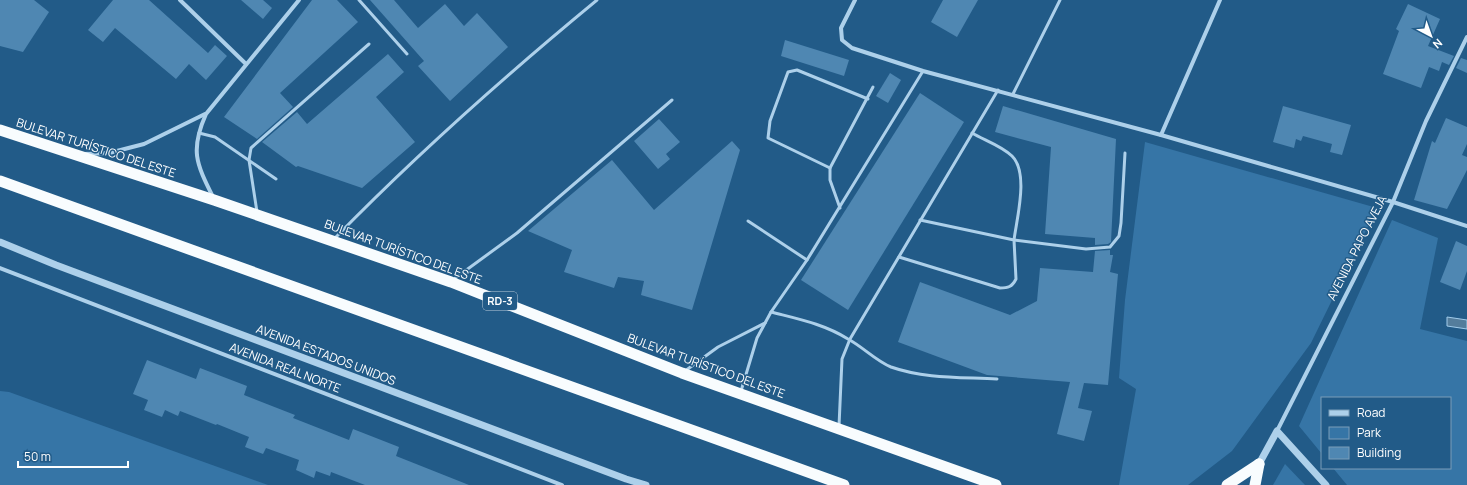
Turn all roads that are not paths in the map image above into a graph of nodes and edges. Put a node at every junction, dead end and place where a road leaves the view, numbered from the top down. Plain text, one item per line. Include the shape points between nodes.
1 (180, 0) edge
2 (299, 0) edge
3 (360, 0) edge
4 (597, 0) edge
5 (855, 0) edge
6 (1060, 0) edge
7 (1220, 0) edge
8 (1467, 38) edge
9 (369, 44) dead end
10 (407, 54) dead end
11 (246, 64) junction
12 (923, 71) junction
13 (873, 87) dead end
14 (998, 90) junction
15 (1013, 94) junction
16 (868, 99) junction
17 (672, 100) dead end
18 (206, 114) junction
19 (0, 130) edge
20 (197, 133) junction
21 (972, 133) junction
22 (1161, 135) junction
23 (1125, 153) dead end
24 (73, 154) junction
25 (249, 160) junction
26 (830, 168) junction
27 (276, 179) dead end
28 (0, 181) edge
29 (214, 200) junction
30 (1393, 202) junction
31 (840, 208) junction
32 (257, 215) junction
33 (920, 220) junction
34 (748, 221) dead end
35 (1467, 226) edge
36 (1014, 240) junction
37 (332, 241) junction
38 (0, 242) edge
39 (898, 257) junction
40 (807, 260) junction
41 (0, 268) edge
42 (451, 282) junction
43 (771, 312) junction
44 (765, 323) junction
45 (850, 339) junction
46 (682, 373) junction
47 (997, 379) dead end
48 (740, 394) junction
49 (839, 429) junction
50 (1277, 431) junction
51 (1259, 464) junction
52 (562, 485) edge
53 (646, 485) edge
54 (844, 485) edge
55 (996, 485) edge
56 (1227, 485) edge
57 (1255, 485) edge
58 (1326, 485) edge

1 - 11 street
2 - 11 street
3 - 10 lane
4 - 37 lane via 384,188
5 - 12 street via 841,28 842,40 852,48
6 - 15 lane
7 - 22 street
8 - 30 street, AVENIDA PAPO AVEJA via 1426,121
9 - 25 lane via 261,138 251,148
11 - 18 street
12 - 14 street
12 - 31 lane
13 - 16 lane
14 - 15 street
14 - 21 lane
15 - 22 street
16 - 26 lane
16 - 26 lane via 797,70 788,72 770,121 768,138
17 - 42 lane via 517,233
18 - 20 street
18 - 24 street via 144,144 109,153
19 - 24 highway, BULEVAR TURÍSTICO DEL ESTE / RD-3
20 - 25 lane via 215,137
20 - 29 street via 196,154 201,174
21 - 33 lane
21 - 36 lane via 1008,153 1020,167
22 - 30 street
23 - 36 lane via 1119,236 1110,247 1086,249
24 - 29 highway, BULEVAR TURÍSTICO DEL ESTE / RD-3
25 - 27 lane
25 - 32 lane
26 - 31 lane via 830,180
28 - 54 highway
29 - 32 highway, BULEVAR TURÍSTICO DEL ESTE / RD-3
30 - 35 street
30 - 50 street, AVENIDA PAPO AVEJA
31 - 40 lane
32 - 37 highway, BULEVAR TURÍSTICO DEL ESTE / RD-3
33 - 36 lane
33 - 39 lane
34 - 40 lane
36 - 39 lane via 1016,279 1010,288 1000,288
37 - 42 highway, BULEVAR TURÍSTICO DEL ESTE / RD-3
38 - 53 street, AVENIDA ESTADOS UNIDOS via 360,380
39 - 45 lane
40 - 43 lane
41 - 52 street, AVENIDA REAL NORTE
42 - 46 highway, BULEVAR TURÍSTICO DEL ESTE / RD-3
43 - 44 lane
43 - 45 lane via 823,325
44 - 46 lane via 718,347
44 - 48 lane via 757,338
45 - 47 lane via 889,366 903,371 921,375
45 - 49 lane via 842,359
46 - 48 highway, BULEVAR TURÍSTICO DEL ESTE / RD-3
48 - 49 highway, BULEVAR TURÍSTICO DEL ESTE / RD-3
49 - 55 highway, BULEVAR TURÍSTICO DEL ESTE / RD-3
50 - 51 street, AVENIDA PAPO AVEJA
50 - 58 street
51 - 56 highway
51 - 57 highway

